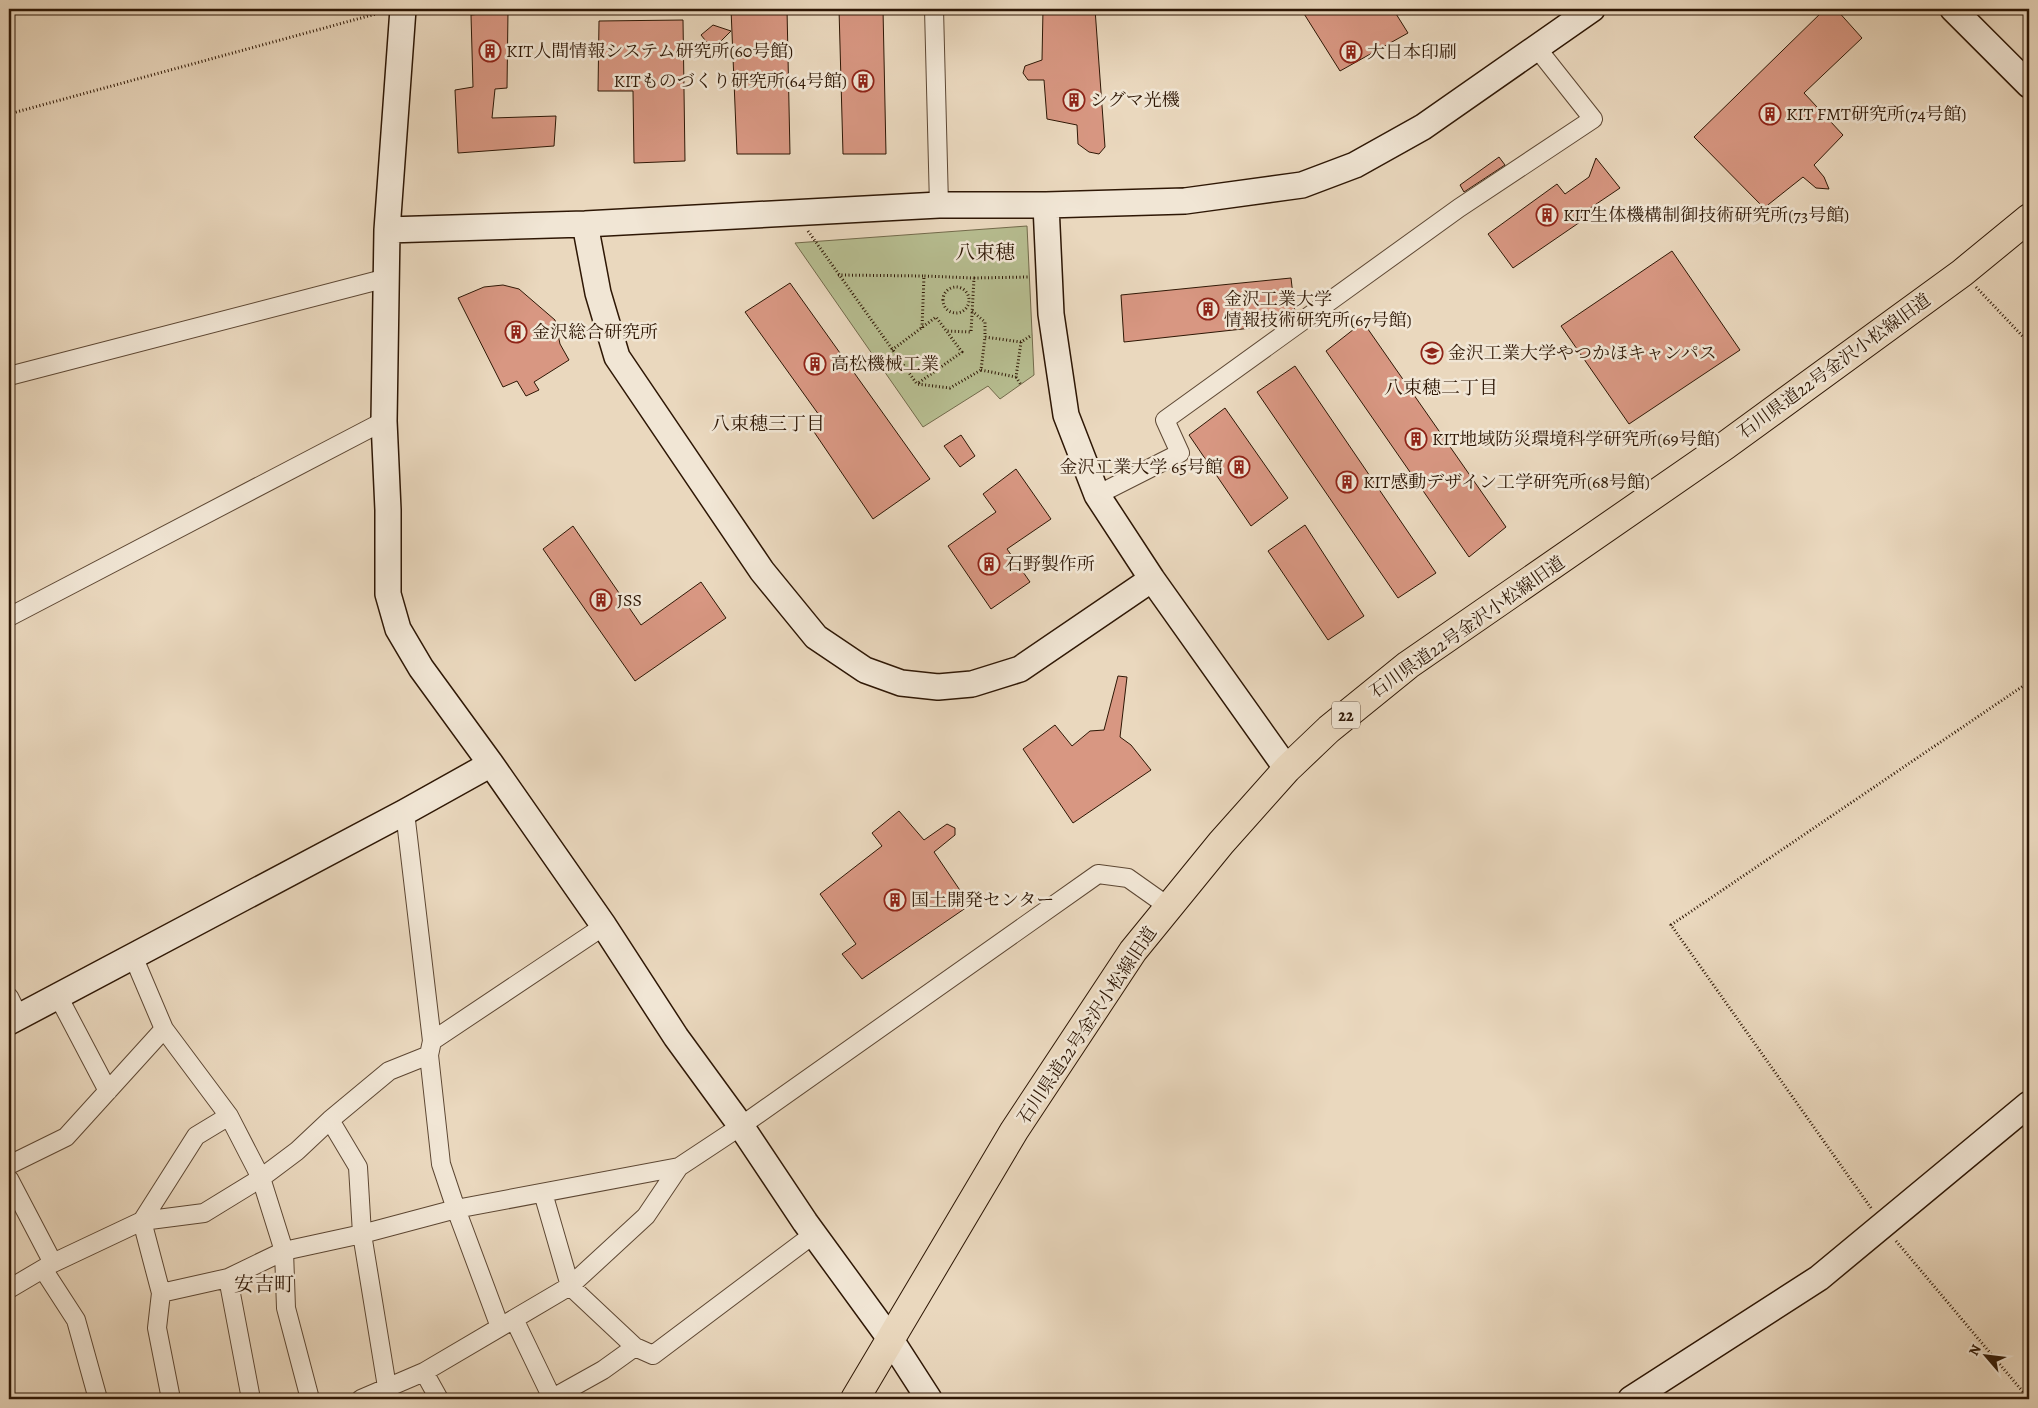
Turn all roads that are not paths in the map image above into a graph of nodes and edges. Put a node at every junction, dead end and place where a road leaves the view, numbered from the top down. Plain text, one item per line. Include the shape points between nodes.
1 (934, 9) edge
2 (1592, 9) edge
3 (1953, 9) edge
4 (393, 10) edge
5 (1536, 47) junction
6 (2029, 85) edge
7 (939, 205) junction
8 (1046, 205) junction
9 (2029, 218) edge
10 (586, 224) junction
11 (387, 230) junction
12 (387, 278) junction
13 (9, 376) edge
14 (384, 421) junction
15 (1097, 494) junction
16 (1152, 579) junction
17 (9, 617) edge
18 (491, 764) junction
19 (1287, 769) junction
20 (405, 812) junction
21 (1169, 907) junction
22 (604, 926) junction
23 (133, 956) junction
24 (58, 996) junction
25 (12, 1012) edge
26 (164, 1029) junction
27 (431, 1048) junction
28 (108, 1091) junction
29 (2029, 1104) edge
30 (229, 1116) junction
31 (330, 1120) junction
32 (741, 1126) junction
33 (9, 1165) edge
34 (678, 1167) junction
35 (261, 1178) junction
36 (9, 1179) edge
37 (543, 1193) junction
38 (456, 1209) junction
39 (142, 1221) junction
40 (362, 1234) junction
41 (814, 1234) junction
42 (284, 1251) junction
43 (48, 1266) junction
44 (228, 1278) junction
45 (570, 1286) junction
46 (9, 1289) edge
47 (161, 1293) junction
48 (507, 1323) junction
49 (892, 1340) junction
50 (635, 1347) junction
51 (424, 1372) junction
52 (387, 1387) junction
53 (98, 1399) edge
54 (171, 1399) edge
55 (251, 1399) edge
56 (310, 1399) edge
57 (361, 1399) edge
58 (439, 1399) edge
59 (552, 1399) edge
60 (855, 1399) edge
61 (929, 1399) edge
62 (1631, 1399) edge

1 - 7 street
2 - 5 street
3 - 6 street
4 - 11 street
5 - 8 street via 1423,127 1354,165 1302,185 1186,201
5 - 15 street via 1593,119 1459,208 1165,420 1180,452
7 - 8 street
7 - 10 street
8 - 15 street via 1051,314 1066,415
9 - 19 main road, 石川県道22号金沢小松線旧道 / 22 via 1962,273 1719,450 1408,664 1329,729
10 - 11 street
10 - 16 street via 598,293 617,357 762,571 816,637 865,670 901,683 938,687 972,684 1020,669
11 - 12 street
12 - 13 street
12 - 14 street
14 - 17 street
14 - 18 street via 388,594 398,628 421,668
15 - 16 street
16 - 19 street
18 - 20 street
18 - 22 street
19 - 21 main road, 石川県道22号金沢小松線旧道 / 22
20 - 23 street
20 - 27 street
21 - 32 street via 1128,878 1098,874
21 - 49 main road, 石川県道22号金沢小松線旧道 / 22 via 1133,951 1014,1131
22 - 27 street
22 - 32 street via 676,1037
23 - 24 street
23 - 26 street
24 - 25 street
24 - 28 street
26 - 28 street
26 - 30 street
27 - 31 street via 390,1072
27 - 38 street via 441,1164
28 - 33 street via 66,1137
29 - 62 street via 1819,1278
30 - 35 street
30 - 39 street via 196,1136
31 - 35 street
31 - 40 street via 358,1166
32 - 34 street
32 - 41 street
34 - 37 street
34 - 45 street via 646,1216
35 - 39 street via 204,1213
35 - 42 street
36 - 43 street
37 - 38 street
37 - 45 street
38 - 40 street
38 - 48 street
39 - 43 street
39 - 47 street
40 - 42 street
40 - 52 street
41 - 49 street
41 - 50 street via 653,1355
42 - 44 street
42 - 56 street via 286,1308
43 - 46 street
43 - 53 street via 76,1320
44 - 47 street
44 - 55 street
45 - 48 street
45 - 50 street
47 - 54 street via 157,1328
48 - 51 street
48 - 59 street
49 - 60 main road, 石川県道22号金沢小松線旧道 / 22
49 - 61 street
50 - 59 street via 603,1370
51 - 52 street
51 - 58 street
52 - 57 street

